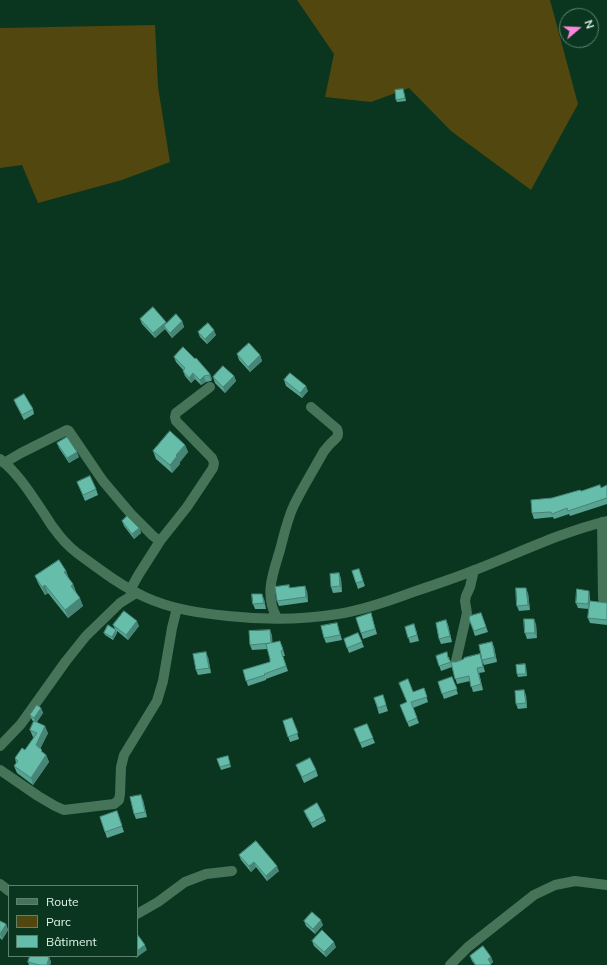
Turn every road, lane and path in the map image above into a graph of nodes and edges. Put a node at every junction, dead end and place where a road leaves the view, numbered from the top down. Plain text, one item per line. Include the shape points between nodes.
1 (210, 387) dead end
2 (311, 407) dead end
3 (2, 463) edge
4 (605, 522) edge
5 (160, 541) junction
6 (474, 570) junction
7 (133, 591) junction
8 (603, 599) dead end
9 (177, 608) junction
10 (277, 618) junction
11 (456, 661) edge
12 (0, 746) edge
13 (0, 770) edge
14 (232, 872) dead end
15 (0, 884) edge
16 (607, 885) edge
17 (8, 890) edge
18 (138, 913) edge
19 (450, 965) edge

1 - 5 street via 176,413 175,417 212,458 213,468
2 - 10 street via 337,429 338,434 324,452 286,525 270,584 272,608
3 - 5 street via 67,430 103,481 131,514
3 - 7 street via 17,476 68,545
4 - 6 street via 583,527
4 - 8 street
5 - 7 street via 139,574
6 - 10 street via 359,610 299,618
6 - 11 street via 465,600 467,613
7 - 9 street
7 - 12 street via 86,636 21,724
9 - 10 street via 256,619
9 - 13 street via 157,701 124,754 119,800 114,804 64,810
14 - 18 street via 206,874 185,882
15 - 17 street
16 - 19 street via 575,881 555,885 534,895 468,947

